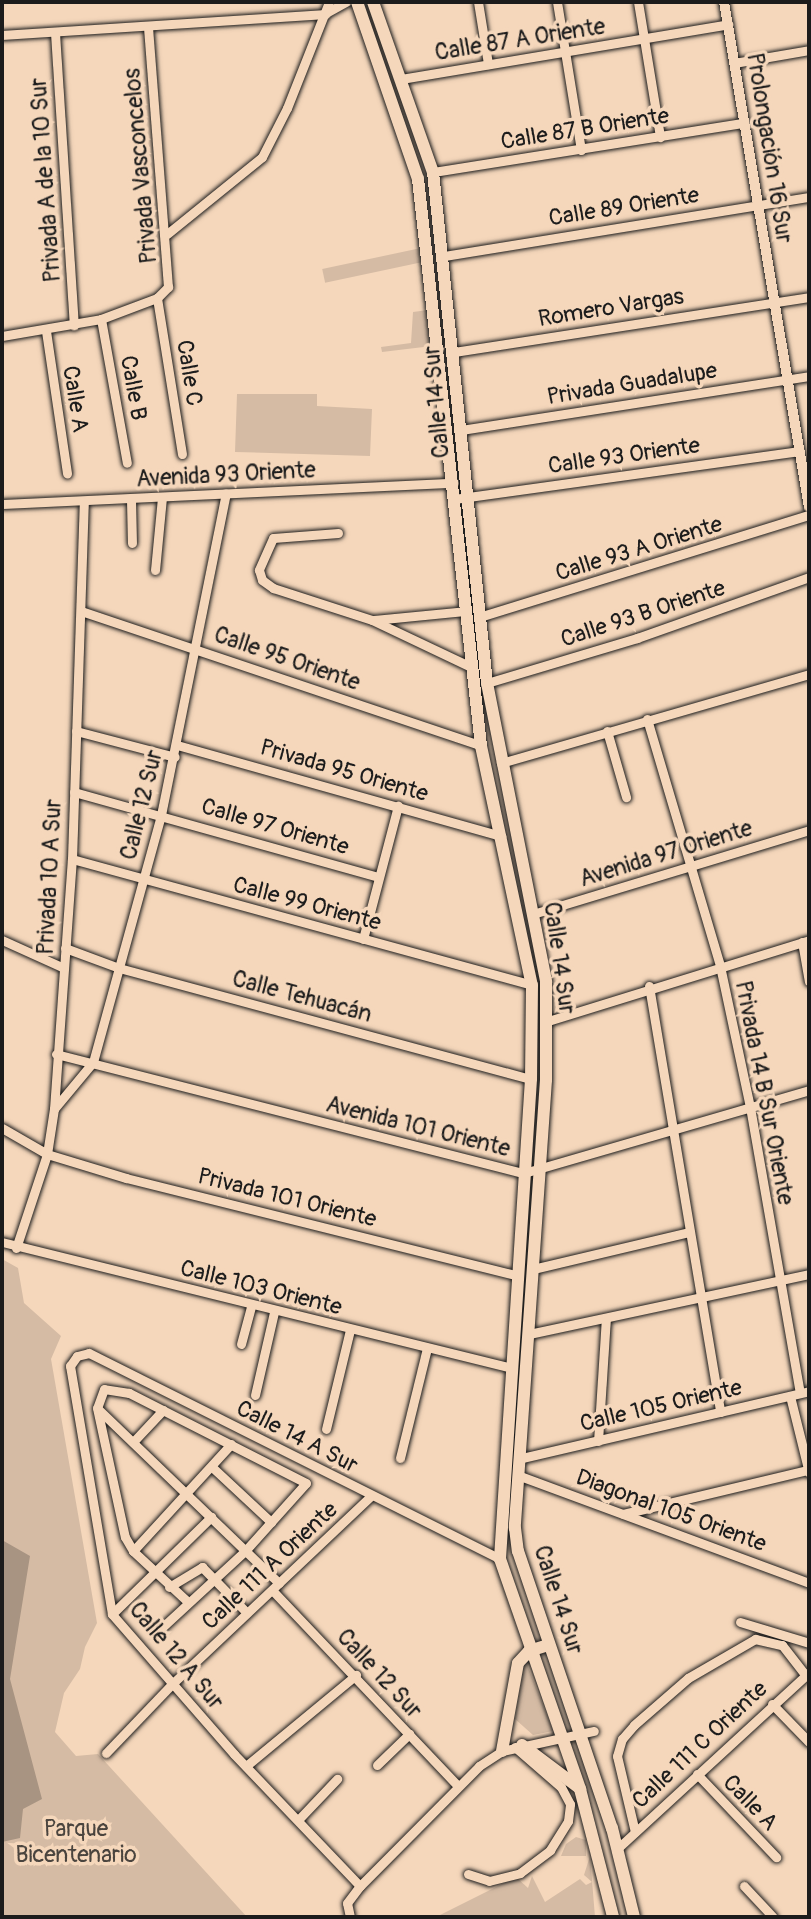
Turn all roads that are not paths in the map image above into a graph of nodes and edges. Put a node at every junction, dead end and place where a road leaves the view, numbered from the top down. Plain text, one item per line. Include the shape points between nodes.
1 (329, 2) edge
2 (352, 2) edge
3 (373, 2) edge
4 (478, 2) edge
5 (557, 2) edge
6 (638, 2) edge
7 (724, 2) edge
8 (325, 14) junction
9 (727, 24) junction
10 (148, 27) junction
11 (55, 33) junction
12 (2, 35) edge
13 (645, 39) junction
14 (809, 50) edge
15 (566, 52) junction
16 (734, 63) junction
17 (488, 64) junction
18 (401, 79) junction
19 (744, 123) junction
20 (660, 137) junction
21 (581, 150) junction
22 (433, 172) junction
23 (809, 197) edge
24 (757, 205) junction
25 (167, 234) junction
26 (444, 256) junction
27 (809, 297) edge
28 (157, 298) junction
29 (774, 303) junction
30 (101, 319) junction
31 (74, 325) junction
32 (46, 331) junction
33 (2, 336) edge
34 (454, 352) junction
35 (809, 376) edge
36 (787, 379) junction
37 (461, 430) junction
38 (800, 451) junction
39 (182, 454) dead end
40 (127, 463) dead end
41 (67, 473) dead end
42 (459, 482) junction
43 (226, 494) junction
44 (162, 497) junction
45 (461, 498) junction
46 (131, 500) junction
47 (84, 502) junction
48 (2, 504) edge
49 (809, 507) edge
50 (809, 515) edge
51 (338, 533) dead end
52 (132, 543) dead end
53 (155, 570) dead end
54 (809, 577) edge
55 (81, 611) junction
56 (465, 611) junction
57 (479, 617) junction
58 (372, 620) junction
59 (196, 648) junction
60 (471, 667) junction
61 (809, 674) edge
62 (487, 683) junction
63 (647, 719) junction
64 (76, 731) junction
65 (607, 731) junction
66 (177, 745) junction
67 (481, 746) junction
68 (175, 757) junction
69 (500, 763) junction
70 (74, 792) junction
71 (626, 797) dead end
72 (398, 806) junction
73 (161, 815) junction
74 (809, 830) edge
75 (501, 836) junction
76 (72, 859) junction
77 (694, 867) junction
78 (378, 877) junction
79 (143, 878) junction
80 (533, 914) junction
81 (363, 939) junction
82 (2, 940) edge
83 (805, 941) edge
84 (65, 948) junction
85 (720, 966) junction
86 (64, 968) junction
87 (120, 968) junction
88 (809, 981) edge
89 (532, 985) junction
90 (649, 986) junction
91 (548, 1021) junction
92 (56, 1054) junction
93 (93, 1062) junction
94 (531, 1079) junction
95 (809, 1090) edge
96 (750, 1107) junction
97 (54, 1109) junction
98 (2, 1128) edge
99 (673, 1129) junction
100 (47, 1154) junction
101 (541, 1168) junction
102 (524, 1173) junction
103 (690, 1232) junction
104 (2, 1242) edge
105 (16, 1248) junction
106 (533, 1269) junction
107 (809, 1275) edge
108 (518, 1276) junction
109 (779, 1281) junction
110 (701, 1298) junction
111 (251, 1306) junction
112 (274, 1311) junction
113 (606, 1318) junction
114 (350, 1330) junction
115 (529, 1334) junction
116 (241, 1344) dead end
117 (427, 1348) junction
118 (77, 1356) joint
119 (512, 1368) junction
120 (800, 1393) edge
121 (255, 1395) dead end
122 (97, 1408) junction
123 (163, 1410) junction
124 (720, 1412) junction
125 (326, 1429) dead end
126 (598, 1441) junction
127 (133, 1442) junction
128 (232, 1444) junction
129 (400, 1458) dead end
130 (522, 1458) junction
131 (212, 1467) junction
132 (809, 1472) edge
133 (520, 1476) junction
134 (187, 1495) junction
135 (371, 1496) junction
136 (621, 1514) junction
137 (211, 1517) junction
138 (271, 1522) junction
139 (133, 1551) junction
140 (245, 1551) junction
141 (500, 1559) junction
142 (154, 1573) junction
143 (215, 1579) junction
144 (279, 1583) junction
145 (809, 1583) edge
146 (169, 1587) junction
147 (272, 1590) junction
148 (188, 1602) junction
149 (247, 1613) junction
150 (112, 1614) junction
151 (740, 1622) dead end
152 (156, 1633) dead end
153 (809, 1643) edge
154 (549, 1645) junction
155 (528, 1651) junction
156 (807, 1673) edge
157 (356, 1675) junction
158 (172, 1684) junction
159 (772, 1704) junction
160 (594, 1731) dead end
161 (580, 1732) junction
162 (409, 1734) junction
163 (563, 1737) junction
164 (809, 1742) edge
165 (513, 1748) junction
166 (106, 1753) dead end
167 (376, 1765) dead end
168 (246, 1766) junction
169 (697, 1774) junction
170 (337, 1779) dead end
171 (457, 1785) junction
172 (580, 1789) junction
173 (298, 1821) junction
174 (635, 1832) junction
175 (618, 1848) junction
176 (776, 1857) dead end
177 (468, 1874) dead end
178 (360, 1886) junction
179 (744, 1886) dead end
180 (609, 1897) junction
181 (350, 1917) edge
182 (606, 1917) edge
183 (613, 1917) edge
184 (634, 1917) edge
185 (773, 1917) edge

1 - 8 street
2 - 8 street
2 - 42 main road, Calle 14 Sur via 418,179
3 - 18 main road, Calle 14 Sur
4 - 17 street
5 - 15 street
6 - 13 street
7 - 9 street, Prolongación 16 Sur
8 - 10 street
8 - 25 street via 262,157
9 - 13 street, Calle 87 A Oriente
9 - 16 street, Prolongación 16 Sur
10 - 11 street
10 - 25 street, Privada Vasconcelos
11 - 12 street
11 - 31 street, Privada A de la 10 Sur
13 - 15 street, Calle 87 A Oriente
13 - 20 street
14 - 16 street
15 - 17 street, Calle 87 A Oriente
15 - 21 street
16 - 19 street, Prolongación 16 Sur
17 - 18 street, Calle 87 A Oriente
18 - 22 main road, Calle 14 Sur
19 - 20 street, Calle 87 B Oriente
19 - 24 street, Prolongación 16 Sur
20 - 21 street, Calle 87 B Oriente
21 - 22 street, Calle 87 B Oriente
22 - 26 main road, Calle 14 Sur
23 - 24 street, Calle 89 Oriente
24 - 26 street, Calle 89 Oriente
24 - 29 street, Prolongación 16 Sur
25 - 28 street, Privada Vasconcelos via 169,279
26 - 34 main road, Calle 14 Sur
27 - 29 street, Romero Vargas
28 - 30 street
28 - 39 street, Calle C
29 - 34 street, Romero Vargas
29 - 36 street, Prolongación 16 Sur
30 - 31 street
30 - 40 street, Calle B
31 - 32 street
32 - 33 street
32 - 41 street, Calle A
34 - 37 main road, Calle 14 Sur
35 - 36 street, Privada Guadalupe
36 - 37 street, Privada Guadalupe
36 - 38 street, Prolongación 16 Sur
37 - 42 main road, Calle 14 Sur
38 - 45 street, Calle 93 Oriente
38 - 49 street, Prolongación 16 Sur
42 - 43 street, Avenida 93 Oriente
42 - 45 main road, Calle 14 Sur
43 - 44 street, Avenida 93 Oriente
43 - 59 street, Calle 12 Sur
44 - 46 street, Avenida 93 Oriente
44 - 53 street
45 - 56 main road, Calle 14 Sur
45 - 57 main road, Calle 14 Sur
46 - 47 street, Avenida 93 Oriente
46 - 52 street
47 - 48 street, Avenida 93 Oriente
47 - 55 street, Privada 10 A Sur
50 - 57 street, Calle 93 A Oriente
51 - 58 street via 273,538 260,576 273,588
54 - 62 street, Calle 93 B Oriente via 637,638
55 - 59 street, Calle 95 Oriente
55 - 64 street, Privada 10 A Sur
56 - 58 street
56 - 60 main road, Calle 14 Sur
57 - 62 main road, Calle 14 Sur
58 - 60 street
59 - 66 street, Calle 12 Sur
59 - 67 street, Calle 95 Oriente
60 - 67 main road, Calle 14 Sur
61 - 63 street
62 - 69 main road, Calle 14 Sur
63 - 65 street
63 - 77 street, Privada 14 B Sur Oriente
64 - 68 street
64 - 70 street, Privada 10 A Sur
65 - 69 street
65 - 71 street
66 - 68 street, Calle 12 Sur
66 - 72 street, Privada 95 Oriente
67 - 75 main road, Calle 14 Sur
68 - 73 street, Calle 12 Sur
69 - 80 main road, Calle 14 Sur
70 - 73 street, Calle 97 Oriente
70 - 76 street, Privada 10 A Sur
72 - 75 street, Privada 95 Oriente
72 - 78 street
73 - 78 street, Calle 97 Oriente
73 - 79 street, Calle 12 Sur
74 - 77 street, Avenida 97 Oriente
75 - 89 main road, Calle 14 Sur
76 - 79 street, Calle 99 Oriente
76 - 84 street, Privada 10 A Sur
77 - 80 street, Avenida 97 Oriente
77 - 85 street, Privada 14 B Sur Oriente
78 - 81 street
79 - 81 street, Calle 99 Oriente
79 - 87 street, Calle 12 Sur
80 - 91 main road, Calle 14 Sur
81 - 89 street, Calle 99 Oriente
82 - 86 street
83 - 85 street
83 - 88 street
84 - 86 street, Privada 10 A Sur
84 - 87 street, Calle Tehuacán
85 - 90 street
85 - 96 street, Privada 14 B Sur Oriente
86 - 92 street, Privada 10 A Sur
87 - 93 street, Calle 12 Sur
87 - 94 street, Calle Tehuacán
89 - 94 main road, Calle 14 Sur
90 - 91 street
90 - 99 street
91 - 101 main road, Calle 14 Sur
92 - 93 street, Avenida 101 Oriente
92 - 97 street, Privada 10 A Sur
93 - 97 street, Calle 12 Sur
93 - 102 street, Avenida 101 Oriente
94 - 102 main road, Calle 14 Sur
95 - 96 street, Avenida 101 Oriente
96 - 99 street, Avenida 101 Oriente
96 - 109 street, Privada 14 B Sur Oriente
97 - 100 street, Privada 10 A Sur
98 - 100 street
99 - 101 street, Avenida 101 Oriente
99 - 103 street
100 - 105 street, Privada 10 A Sur
100 - 108 street, Privada 101 Oriente
101 - 102 street, Avenida 101 Oriente
101 - 106 main road, Calle 14 Sur
102 - 108 main road, Calle 14 Sur
103 - 106 street
103 - 110 street
104 - 105 street, Calle 103 Oriente
105 - 111 street, Calle 103 Oriente
106 - 115 main road, Calle 14 Sur
107 - 109 street
108 - 119 main road, Calle 14 Sur
109 - 110 street
109 - 120 street, Privada 14 B Sur Oriente
110 - 113 street
110 - 124 street
111 - 112 street, Calle 103 Oriente
111 - 116 street
112 - 114 street, Calle 103 Oriente
112 - 121 street
113 - 115 street
113 - 126 street
114 - 117 street, Calle 103 Oriente
114 - 125 street
115 - 130 main road, Calle 14 Sur
117 - 119 street, Calle 103 Oriente
117 - 129 street
118 - 135 street, Calle 14 A Sur via 94,1356
118 - 150 street, Calle 12 A Sur via 69,1372
119 - 141 main road, Calle 14 Sur
120 - 124 street, Calle 105 Oriente
120 - 132 street, Privada 14 B Sur Oriente
122 - 123 street via 99,1393 110,1387
122 - 127 street
122 - 139 street via 123,1533
123 - 127 street
123 - 128 street
124 - 126 street, Calle 105 Oriente
126 - 130 street, Calle 105 Oriente
127 - 134 street
128 - 131 street
128 - 138 street via 306,1483
130 - 133 main road, Calle 14 Sur
131 - 134 street
131 - 138 street
132 - 136 street
133 - 136 street, Diagonal 105 Oriente
133 - 154 main road, Calle 14 Sur via 518,1551
134 - 137 street
134 - 139 street
135 - 141 street, Calle 14 A Sur
135 - 144 street, Calle 111 A Oriente
136 - 145 street, Diagonal 105 Oriente
137 - 140 street
137 - 142 street
138 - 140 street
139 - 142 street
140 - 143 street
140 - 144 street
141 - 155 main road, Calle 14 Sur
142 - 146 street
142 - 150 street
143 - 146 street via 201,1567
143 - 148 street
143 - 149 street
144 - 147 street, Calle 111 A Oriente
146 - 148 street
147 - 149 street, Calle 111 A Oriente
147 - 157 street, Calle 12 Sur
148 - 152 street
149 - 158 street, Calle 111 A Oriente
150 - 158 street, Calle 12 A Sur
151 - 153 street
154 - 155 main road
154 - 161 main road, Calle 14 Sur
155 - 163 main road, Calle 14 Sur
155 - 165 main road via 518,1663
156 - 159 street, Calle 111 C Oriente
156 - 174 street via 782,1645 764,1638 745,1642 688,1678 634,1725 618,1746
157 - 162 street, Calle 12 Sur
157 - 168 street
158 - 166 street, Calle 111 A Oriente
158 - 168 street, Calle 12 A Sur
159 - 164 street
159 - 169 street, Calle 111 C Oriente
160 - 161 street
161 - 163 street
161 - 175 main road, Calle 14 Sur
162 - 167 street
162 - 171 street, Calle 12 Sur
163 - 165 street
163 - 172 main road, Calle 14 Sur
165 - 171 street
165 - 172 main road
165 - 177 street via 561,1787 570,1804 568,1821 550,1850 520,1873 489,1881
168 - 173 street, Calle 12 A Sur
169 - 174 street, Calle 111 C Oriente
169 - 176 street, Calle A
170 - 173 street
171 - 178 street
172 - 180 main road, Calle 14 Sur
173 - 178 street, Calle 12 A Sur
174 - 175 street, Calle 111 C Oriente
175 - 184 main road, Calle 14 Sur
178 - 181 street via 347,1903
179 - 185 street
180 - 182 main road
180 - 183 main road, Calle 14 Sur

